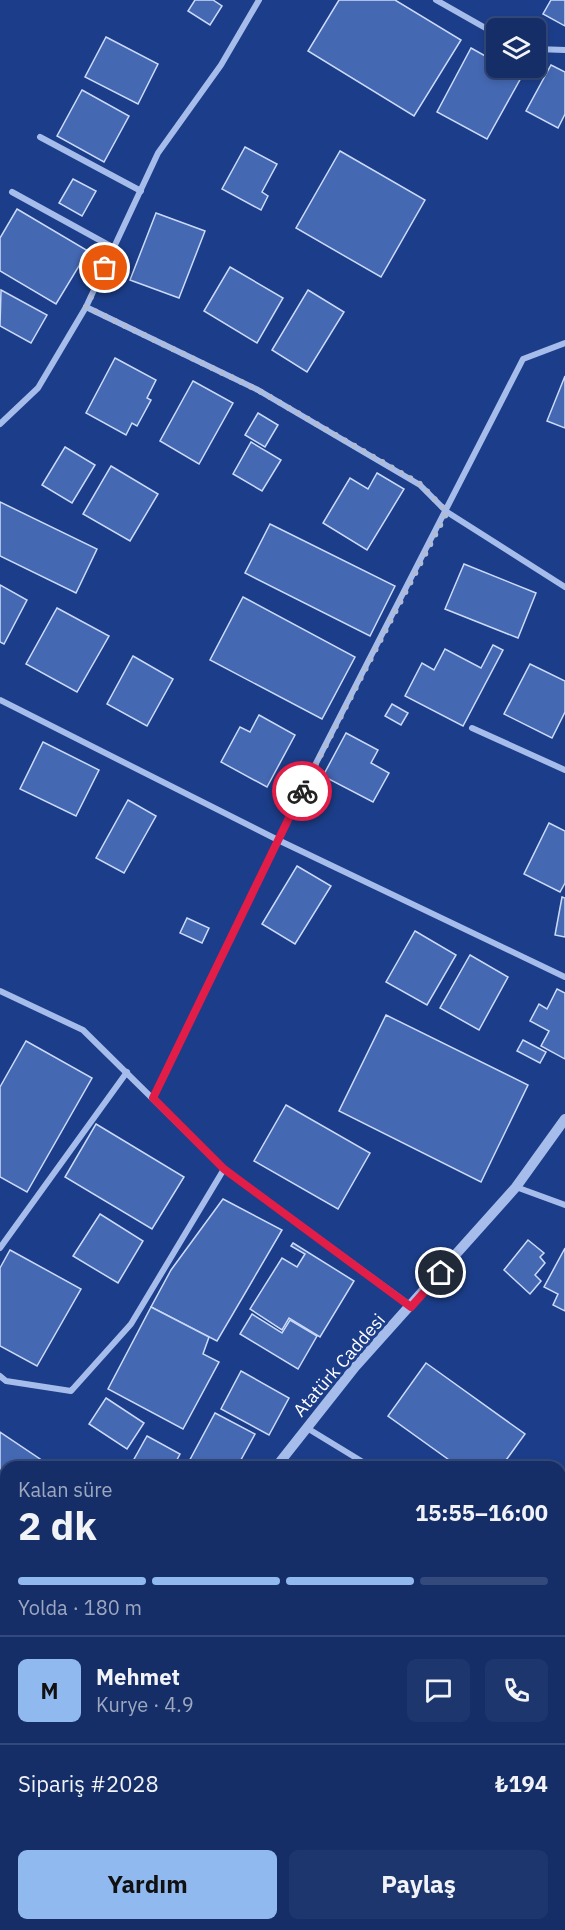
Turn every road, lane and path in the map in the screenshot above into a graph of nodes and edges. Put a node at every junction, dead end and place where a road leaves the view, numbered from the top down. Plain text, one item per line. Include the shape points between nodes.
1 (259, 0) edge
2 (436, 0) edge
3 (486, 28) edge
4 (546, 49) edge
5 (565, 50) edge
6 (40, 137) dead end
7 (141, 191) junction
8 (12, 192) dead end
9 (114, 248) junction
10 (86, 307) junction
11 (565, 343) edge
12 (0, 424) edge
13 (447, 512) junction
14 (565, 587) edge
15 (0, 700) edge
16 (472, 728) dead end
17 (565, 770) edge
18 (278, 840) junction
19 (565, 977) edge
20 (0, 991) edge
21 (127, 1072) junction
22 (153, 1098) junction
23 (565, 1119) edge
24 (224, 1169) junction
25 (516, 1187) junction
26 (565, 1206) edge
27 (0, 1248) edge
28 (411, 1307) junction
29 (0, 1376) edge
30 (307, 1428) junction
31 (281, 1461) edge
32 (361, 1461) edge

1 - 7 street via 221,65 158,153
2 - 3 street
4 - 5 street
6 - 7 street
7 - 9 street
8 - 9 street
9 - 10 street
10 - 12 street via 38,388
10 - 13 street via 258,390 420,484
11 - 13 street via 523,359
13 - 14 street
13 - 18 street
15 - 18 street
16 - 17 street
18 - 19 street
18 - 22 street
20 - 21 street via 83,1030
21 - 22 street
21 - 27 street
22 - 24 street
23 - 25 street, Atatürk Caddesi
24 - 28 street
24 - 29 street via 131,1324 71,1391 6,1381
25 - 26 street
25 - 28 street, Atatürk Caddesi
28 - 30 street, Atatürk Caddesi
30 - 31 street, Atatürk Caddesi
30 - 32 street

